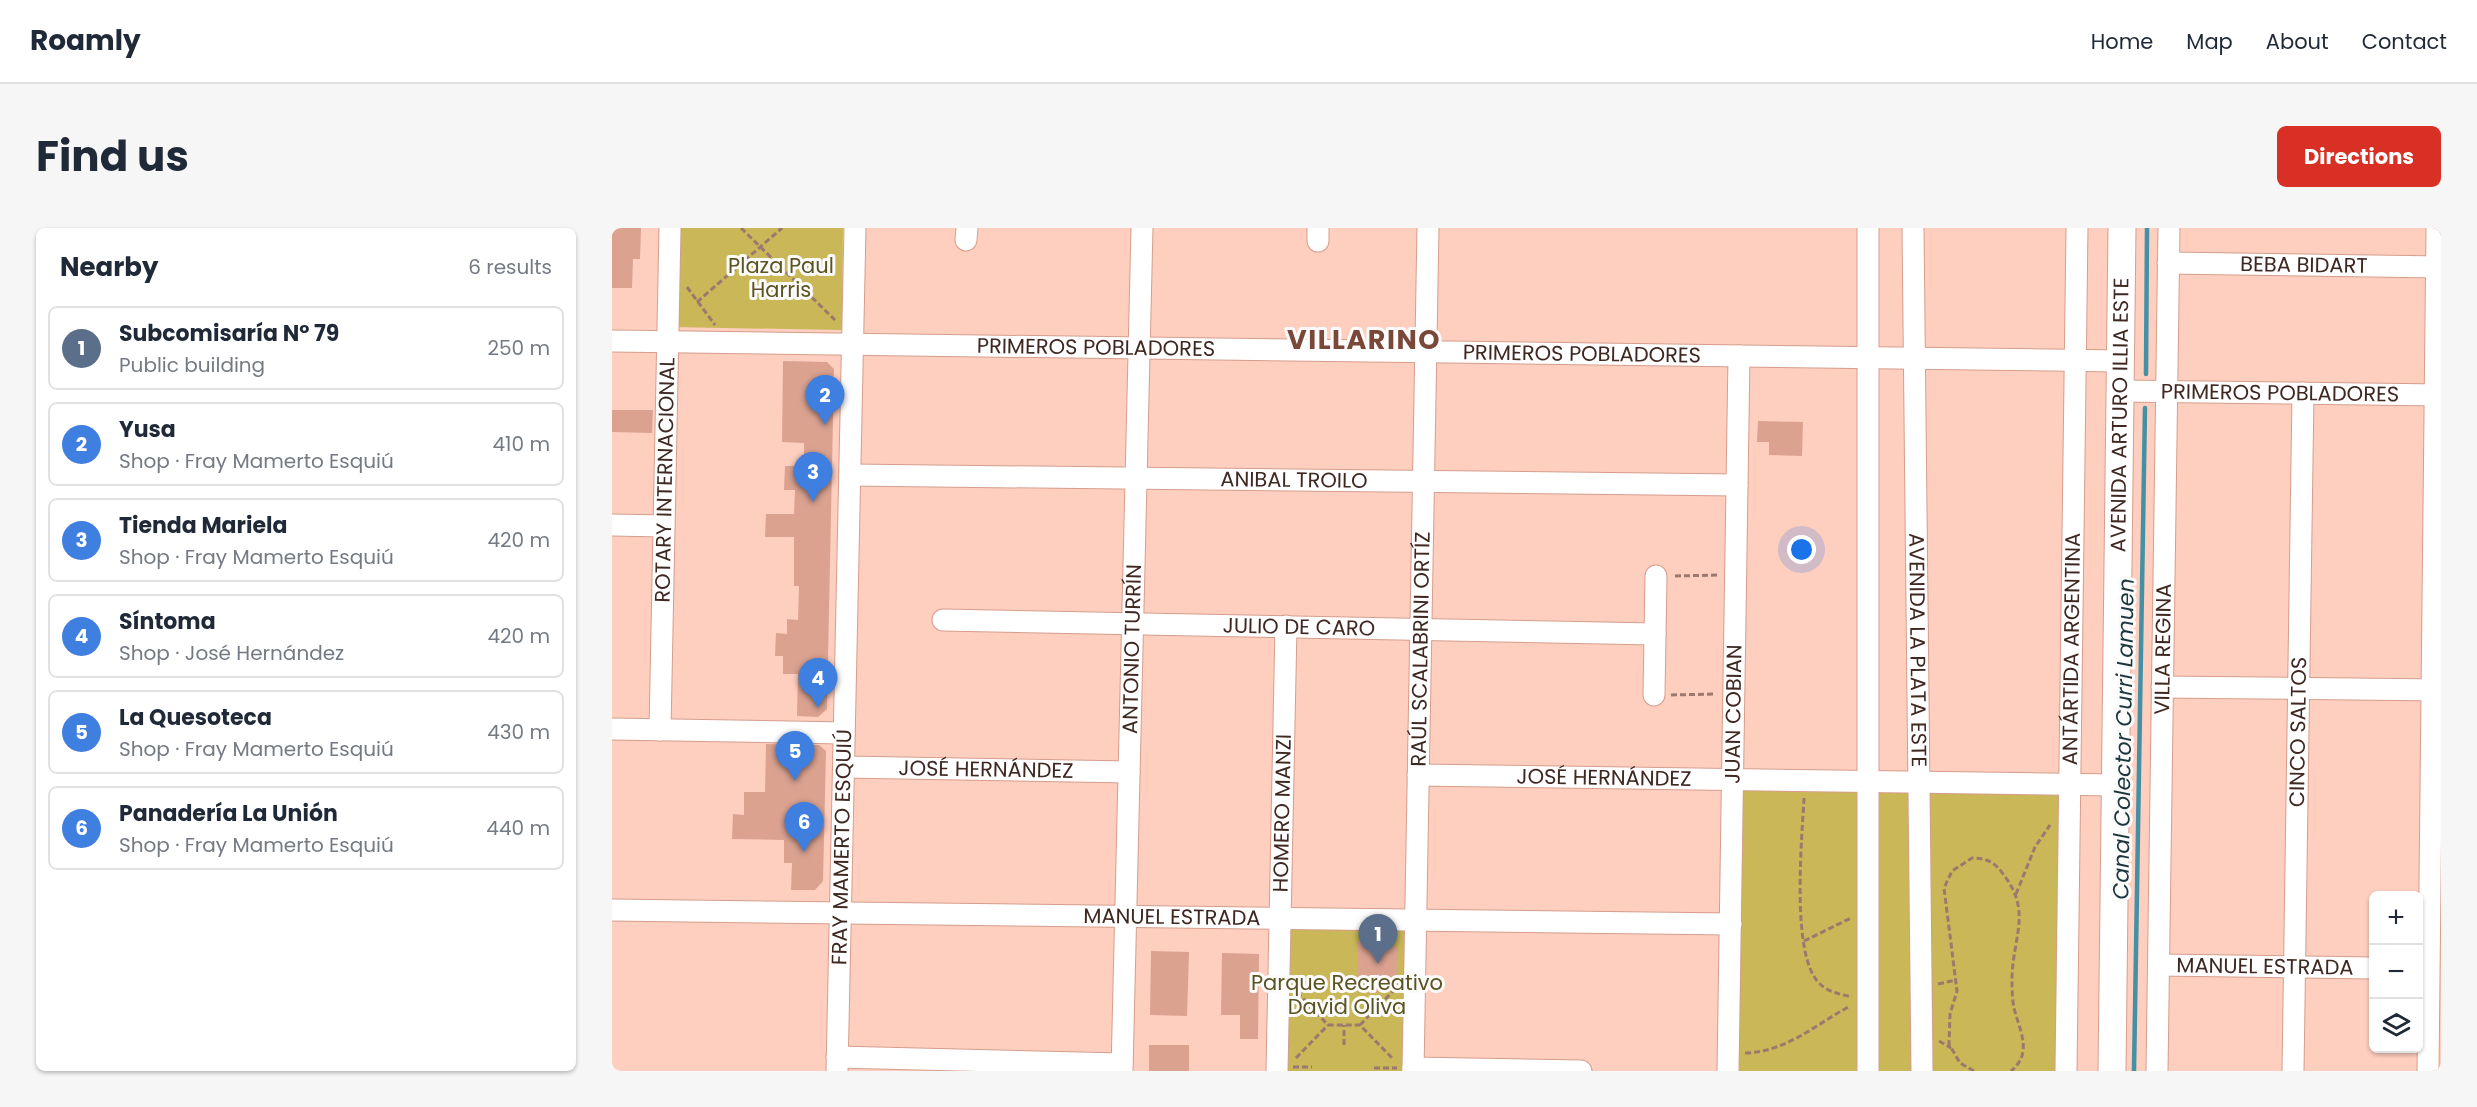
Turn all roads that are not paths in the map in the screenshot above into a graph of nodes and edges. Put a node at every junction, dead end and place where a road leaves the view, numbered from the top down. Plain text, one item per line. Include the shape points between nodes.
1 (670, 228) edge
2 (855, 228) edge
3 (1142, 228) edge
4 (1428, 228) edge
5 (1868, 228) edge
6 (1913, 228) edge
7 (2077, 228) edge
8 (2122, 228) edge
9 (2169, 228) edge
10 (2437, 228) edge
11 (2168, 263) junction
12 (2439, 267) edge
13 (612, 341) edge
14 (668, 342) junction
15 (853, 344) junction
16 (1139, 348) junction
17 (1426, 352) junction
18 (1739, 356) junction
19 (1868, 358) junction
20 (1914, 358) junction
21 (2075, 361) junction
22 (2120, 361) junction
23 (2120, 391) junction
24 (2166, 392) junction
25 (2303, 393) junction
26 (2438, 395) edge
27 (850, 476) junction
28 (1136, 478) junction
29 (1423, 481) junction
30 (1737, 485) junction
31 (612, 525) edge
32 (664, 526) junction
33 (1656, 576) road end
34 (943, 620) dead end
35 (1133, 623) junction
36 (1286, 626) junction
37 (1421, 629) junction
38 (1655, 634) junction
39 (2162, 687) junction
40 (2299, 689) junction
41 (2437, 690) edge
42 (1654, 695) road end
43 (612, 729) edge
44 (660, 730) junction
45 (844, 733) junction
46 (844, 766) junction
47 (1129, 772) junction
48 (1418, 775) junction
49 (1733, 780) junction
50 (1869, 782) junction
51 (1918, 782) junction
52 (2069, 785) junction
53 (2115, 785) junction
54 (612, 910) edge
55 (840, 912) junction
56 (1126, 916) junction
57 (1280, 918) junction
58 (1416, 919) junction
59 (1731, 924) junction
60 (2158, 964) junction
61 (2295, 967) junction
62 (2369, 968) edge
63 (2430, 969) edge
64 (1733, 1062) edge
65 (837, 1064) edge
66 (1122, 1068) edge
67 (1285, 1070) edge
68 (1413, 1070) edge
69 (1581, 1071) edge
70 (1868, 1071) edge
71 (1922, 1071) edge
72 (2066, 1071) edge
73 (2112, 1071) edge
74 (2157, 1071) edge
75 (2294, 1071) edge
76 (2428, 1071) edge

1 - 14 street, ROTARY INTERNACIONAL
2 - 15 street, FRAY MAMERTO ESQUIÚ
3 - 16 street, ANTONIO TURRÍN
4 - 17 street, RAÚL SCALABRINI ORTÍZ
5 - 19 street
6 - 20 street, AVENIDA LA PLATA ESTE
7 - 21 street, ANTÁRTIDA ARGENTINA
8 - 22 main road, AVENIDA ARTURO ILLIA ESTE
9 - 11 street, VILLA REGINA
10 - 12 street
11 - 12 street, BEBA BIDART
11 - 24 street, VILLA REGINA
12 - 26 street
13 - 14 street, PRIMEROS POBLADORES
14 - 15 street, PRIMEROS POBLADORES
14 - 32 street, ROTARY INTERNACIONAL
15 - 16 street, PRIMEROS POBLADORES
15 - 27 street, FRAY MAMERTO ESQUIÚ
16 - 17 street, PRIMEROS POBLADORES
16 - 28 street, ANTONIO TURRÍN
17 - 18 street, PRIMEROS POBLADORES
17 - 29 street, RAÚL SCALABRINI ORTÍZ
18 - 19 street, PRIMEROS POBLADORES
18 - 30 street, JUAN COBIAN
19 - 20 street, PRIMEROS POBLADORES
19 - 50 street
20 - 21 street, PRIMEROS POBLADORES
20 - 51 street, AVENIDA LA PLATA ESTE
21 - 22 street, PRIMEROS POBLADORES
21 - 52 street, ANTÁRTIDA ARGENTINA
22 - 23 main road, AVENIDA ARTURO ILLIA ESTE
23 - 24 street, PRIMEROS POBLADORES
23 - 53 main road, AVENIDA ARTURO ILLIA ESTE
24 - 25 street, PRIMEROS POBLADORES
24 - 39 street, VILLA REGINA
25 - 26 street, PRIMEROS POBLADORES
25 - 40 street, CINCO SALTOS
26 - 41 street
27 - 28 street, ANIBAL TROILO
27 - 45 street, FRAY MAMERTO ESQUIÚ
28 - 29 street, ANIBAL TROILO
28 - 35 street, ANTONIO TURRÍN
29 - 30 street, ANIBAL TROILO
29 - 37 street, RAÚL SCALABRINI ORTÍZ
30 - 49 street, JUAN COBIAN
31 - 32 street
32 - 44 street, ROTARY INTERNACIONAL
33 - 38 street
34 - 35 street, JULIO DE CARO
35 - 36 street, JULIO DE CARO
35 - 47 street, ANTONIO TURRÍN
36 - 37 street, JULIO DE CARO
36 - 57 street, HOMERO MANZI
37 - 38 street, JULIO DE CARO
37 - 48 street, RAÚL SCALABRINI ORTÍZ
38 - 42 street
39 - 40 street
39 - 60 street, VILLA REGINA
40 - 41 street
40 - 61 street, CINCO SALTOS
41 - 63 street
43 - 44 street
44 - 45 street
45 - 46 street, FRAY MAMERTO ESQUIÚ
46 - 47 street, JOSÉ HERNÁNDEZ
46 - 55 street, FRAY MAMERTO ESQUIÚ
47 - 56 street, ANTONIO TURRÍN
48 - 49 street, JOSÉ HERNÁNDEZ
48 - 58 street, RAÚL SCALABRINI ORTÍZ
49 - 50 street, JOSÉ HERNÁNDEZ
49 - 59 street, JUAN COBIAN
50 - 51 street, JOSÉ HERNÁNDEZ
50 - 70 street
51 - 52 street, JOSÉ HERNÁNDEZ
51 - 71 street, AVENIDA LA PLATA ESTE
52 - 53 street, JOSÉ HERNÁNDEZ
52 - 72 street, ANTÁRTIDA ARGENTINA
53 - 73 main road, AVENIDA ARTURO ILLIA ESTE
54 - 55 street, MANUEL ESTRADA
55 - 56 street, MANUEL ESTRADA
55 - 65 street, FRAY MAMERTO ESQUIÚ
56 - 57 street, MANUEL ESTRADA
56 - 66 street, ANTONIO TURRÍN
57 - 58 street, MANUEL ESTRADA
57 - 67 street, HOMERO MANZI
58 - 59 street, MANUEL ESTRADA
58 - 68 street, RAÚL SCALABRINI ORTÍZ
59 - 64 street, JUAN COBIAN
60 - 61 street, MANUEL ESTRADA
60 - 74 street, VILLA REGINA
61 - 62 street, MANUEL ESTRADA
61 - 75 street, CINCO SALTOS
63 - 76 street
65 - 66 street
68 - 69 street

